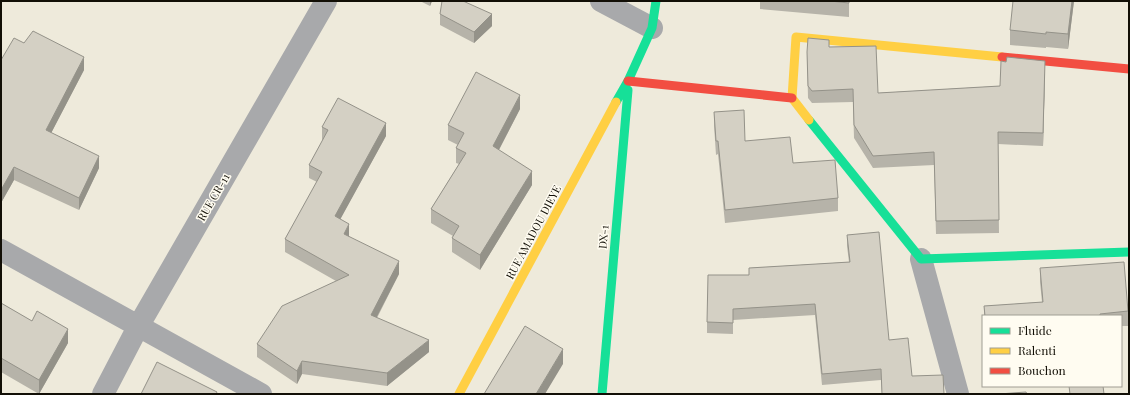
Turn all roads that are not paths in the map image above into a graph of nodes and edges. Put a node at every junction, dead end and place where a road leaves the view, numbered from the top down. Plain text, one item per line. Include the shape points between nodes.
1 (326, 1) edge
2 (601, 1) edge
3 (656, 1) edge
4 (652, 28) junction
5 (1129, 69) edge
6 (628, 81) junction
7 (792, 98) junction
8 (1, 250) edge
9 (1129, 252) edge
10 (921, 259) junction
11 (139, 325) junction
12 (103, 394) edge
13 (261, 394) edge
14 (459, 394) edge
15 (602, 394) edge
16 (958, 394) edge

1 - 11 street, RUE CR-11
2 - 4 street
3 - 4 street, RUE AMADOU DIEYE
4 - 6 street, RUE AMADOU DIEYE
5 - 7 street via 796,37
6 - 7 street
6 - 14 street, RUE AMADOU DIEYE
6 - 15 street, DX-1
7 - 10 street
8 - 11 street
9 - 10 street
10 - 16 street
11 - 12 street, RUE CR-11
11 - 13 street

